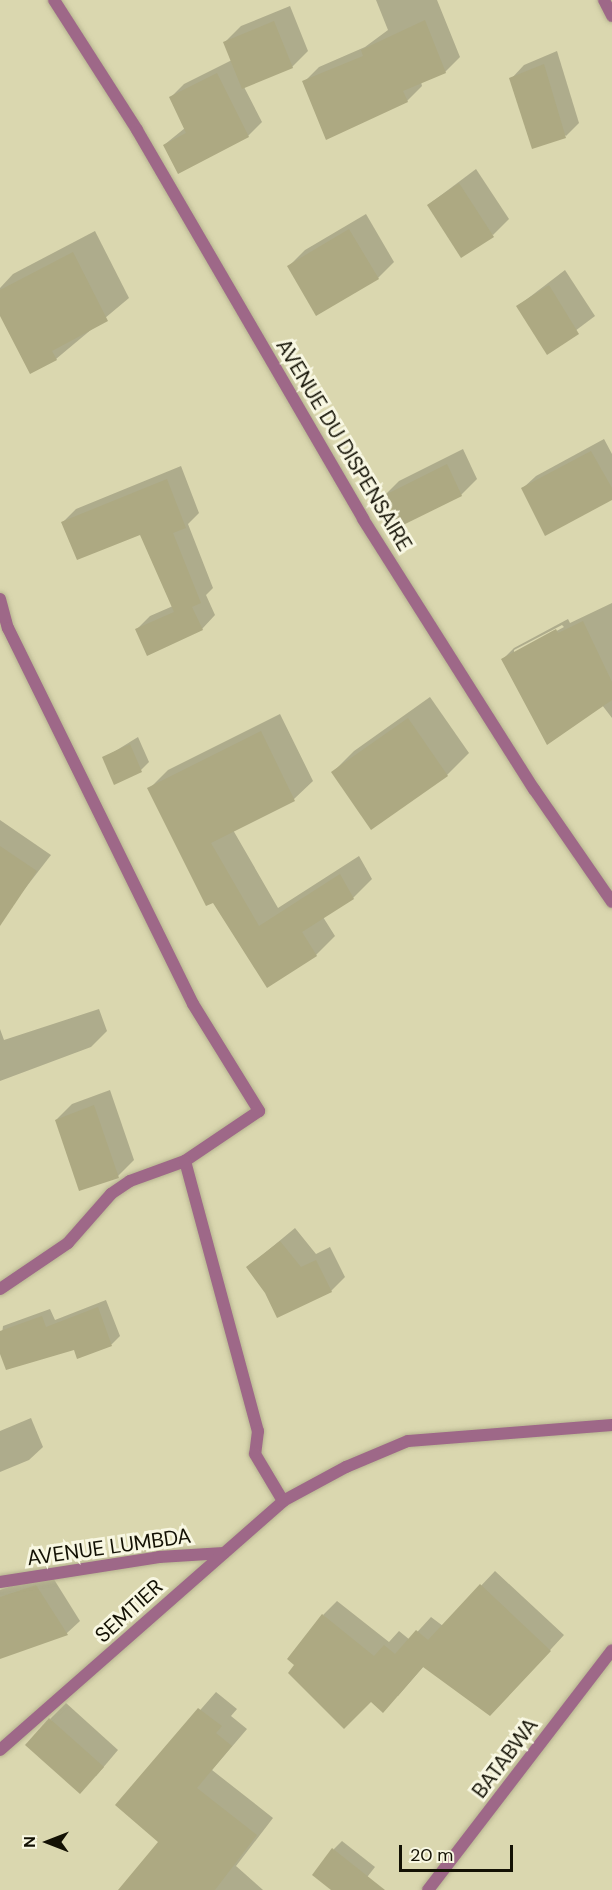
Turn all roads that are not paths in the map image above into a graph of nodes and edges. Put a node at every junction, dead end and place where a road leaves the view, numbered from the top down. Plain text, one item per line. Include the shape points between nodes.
1 (54, 0) edge
2 (604, 0) edge
3 (612, 16) edge
4 (0, 599) edge
5 (612, 902) edge
6 (184, 1161) junction
7 (0, 1289) edge
8 (612, 1425) edge
9 (283, 1501) junction
10 (224, 1553) junction
11 (0, 1582) edge
12 (612, 1650) edge
13 (0, 1750) edge
14 (428, 1890) edge

1 - 5 street, AVENUE DU DISPENSAIRE via 137,130 363,519 534,789
2 - 3 street
4 - 6 street via 8,628 193,1004 259,1111
6 - 7 street via 130,1181 111,1194 68,1243
6 - 9 street via 258,1431 255,1454
8 - 9 street, SEMTIER via 408,1441 346,1467
9 - 10 street, SEMTIER
10 - 11 street, AVENUE LUMBDA via 159,1557
10 - 13 street, SEMTIER
12 - 14 street, BATABWA

